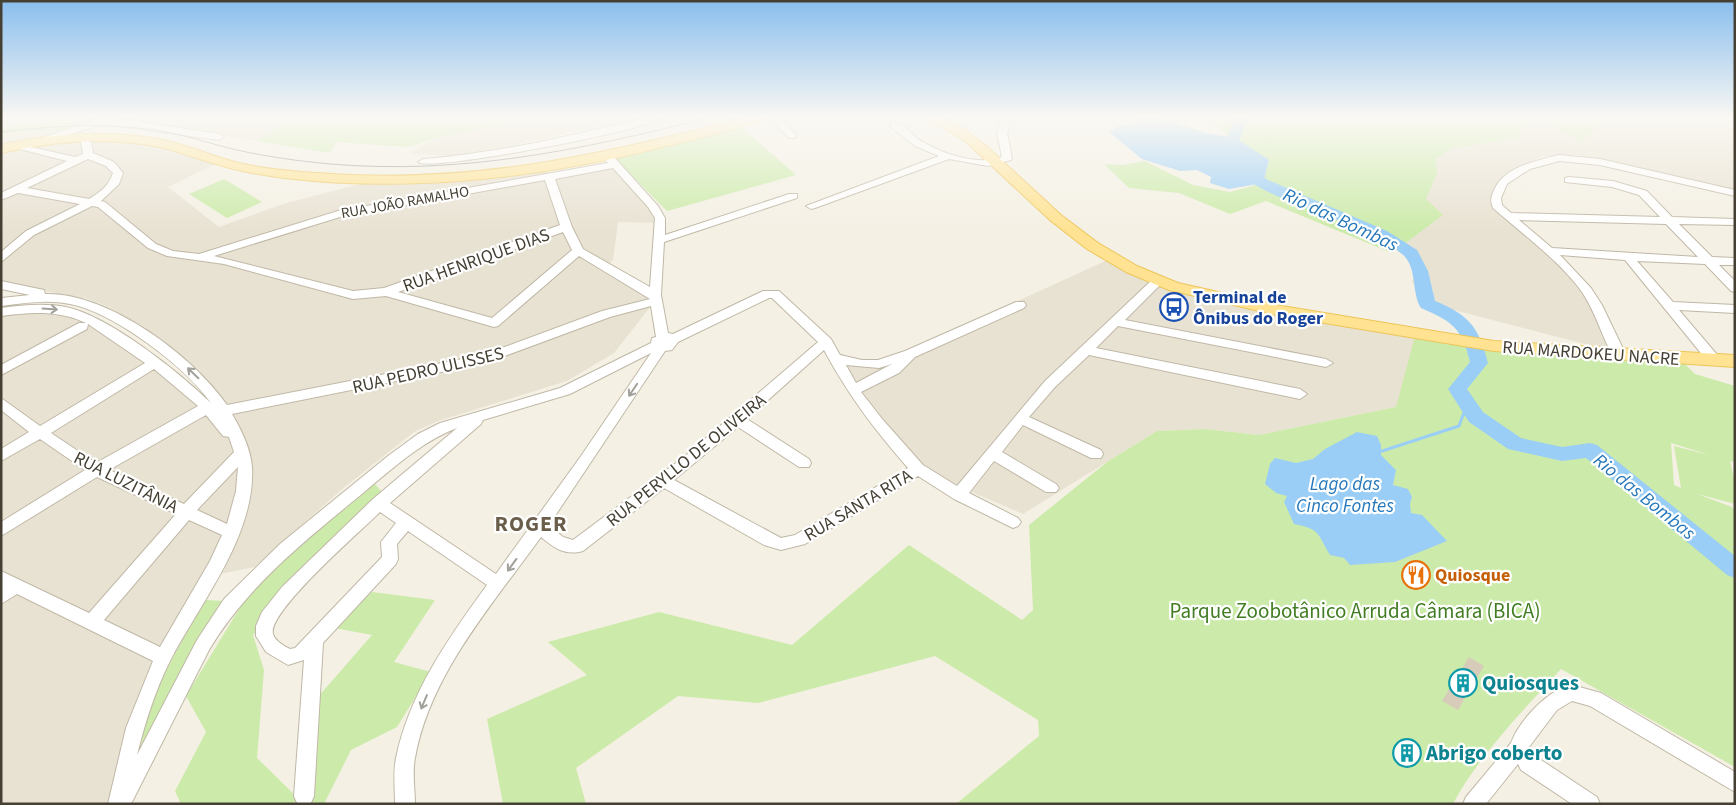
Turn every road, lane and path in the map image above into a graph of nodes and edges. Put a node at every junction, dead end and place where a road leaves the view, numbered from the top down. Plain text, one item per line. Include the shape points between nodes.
1 (48, 156) edge
2 (87, 156) edge
3 (89, 156) edge
4 (203, 156) edge
5 (488, 156) edge
6 (630, 156) edge
7 (942, 156) edge
8 (988, 156) edge
9 (1006, 156) edge
10 (945, 157) junction
11 (78, 161) junction
12 (611, 161) junction
13 (424, 162) dead end
14 (994, 162) junction
15 (549, 176) junction
16 (1569, 180) dead end
17 (19, 190) junction
18 (1735, 194) edge
19 (793, 196) dead end
20 (1, 197) edge
21 (93, 201) junction
22 (811, 206) dead end
23 (1506, 216) junction
24 (1669, 220) junction
25 (1735, 222) edge
26 (566, 227) junction
27 (660, 240) junction
28 (578, 251) junction
29 (1549, 251) junction
30 (200, 257) junction
31 (1628, 258) junction
32 (1, 259) edge
33 (1707, 261) junction
34 (1735, 262) edge
35 (1158, 282) junction
36 (1, 285) edge
37 (1735, 288) edge
38 (386, 292) junction
39 (58, 298) junction
40 (655, 298) junction
41 (1, 302) edge
42 (1020, 305) dead end
43 (1668, 306) junction
44 (1735, 309) edge
45 (1, 312) edge
46 (1117, 322) junction
47 (83, 326) dead end
48 (826, 342) junction
49 (663, 343) junction
50 (1087, 350) junction
51 (910, 354) junction
52 (1619, 356) junction
53 (836, 359) junction
54 (1714, 360) junction
55 (1735, 361) edge
56 (155, 363) junction
57 (1326, 363) dead end
58 (1, 371) edge
59 (853, 390) junction
60 (1300, 394) dead end
61 (1, 403) edge
62 (208, 407) junction
63 (224, 411) junction
64 (479, 417) junction
65 (1020, 418) junction
66 (738, 420) junction
67 (39, 432) junction
68 (241, 450) junction
69 (992, 453) junction
70 (1096, 454) dead end
71 (1, 456) edge
72 (804, 463) dead end
73 (918, 468) junction
74 (96, 470) junction
75 (664, 481) junction
76 (1051, 488) dead end
77 (960, 495) junction
78 (378, 503) junction
79 (186, 512) junction
80 (407, 522) junction
81 (1013, 522) dead end
82 (540, 526) junction
83 (1, 530) edge
84 (232, 533) junction
85 (8, 582) edge
86 (498, 584) junction
87 (1, 597) edge
88 (92, 622) junction
89 (314, 640) junction
90 (163, 657) junction
91 (1519, 748) junction
92 (1735, 783) edge
93 (304, 796) dead end
94 (119, 804) edge
95 (405, 804) edge
96 (1473, 804) edge
97 (1590, 804) edge

1 - 11 street
2 - 11 street
3 - 21 street via 110,164 118,173 113,186
4 - 12 main road via 239,166 327,178 381,180 489,174
5 - 13 street
6 - 12 main road
7 - 10 street
8 - 14 main road, RUA MARDOKEU NACRE
9 - 14 street
10 - 14 street
10 - 22 street
11 - 17 street
12 - 15 street, RUA JOÃO RAMALHO
12 - 27 street via 658,212
14 - 35 main road, RUA MARDOKEU NACRE via 1084,241
15 - 26 street
15 - 30 street, RUA JOÃO RAMALHO via 338,214
16 - 24 street via 1636,189
17 - 20 street
17 - 21 street
18 - 23 street via 1600,162 1559,158 1526,167 1503,182 1496,201
19 - 27 street
21 - 30 street via 107,208 160,251
21 - 32 street via 30,233
23 - 24 street
23 - 29 street
24 - 25 street
24 - 33 street
26 - 28 street
26 - 38 street, RUA HENRIQUE DIAS
27 - 40 street
28 - 38 street via 494,323
28 - 40 street
29 - 31 street
29 - 52 street via 1592,296
30 - 38 street via 353,294
31 - 33 street
31 - 43 street
33 - 34 street
33 - 37 street
35 - 46 street
35 - 52 main road, RUA MARDOKEU NACRE via 1276,310 1448,340
36 - 39 street
39 - 41 street
63 -> 39 street via 190,369 124,322 99,307
40 - 49 street
40 - 63 street, RUA PEDRO ULISSES via 486,359
42 - 51 street
43 - 44 street
43 - 54 street
45 -> 56 street via 67,311 104,328
46 - 50 street
46 - 57 street
47 - 58 street
48 - 49 street via 775,294 770,293
48 - 53 street
48 - 66 street, RUA PERYLLO DE OLIVEIRA
49 - 64 street via 550,397
49 -> 82 street
50 - 60 street
50 - 65 street
51 - 53 street via 880,364
51 - 59 street via 894,370
52 - 54 main road, RUA MARDOKEU NACRE
53 - 59 street
54 - 55 main road, RUA MARDOKEU NACRE
56 - 62 street via 176,377
56 - 67 street
59 - 73 street via 878,424
61 - 67 street, RUA LUZITÂNIA
62 - 68 street
62 - 74 street
63 - 68 street
64 - 78 street
64 - 94 street via 444,427 418,442 348,496 249,584 217,622 200,650 142,766
65 - 69 street
65 - 70 street
66 - 72 street
66 - 75 street, RUA PERYLLO DE OLIVEIRA
67 - 71 street
67 - 74 street, RUA LUZITÂNIA
68 - 79 street
68 - 84 street via 246,470
69 - 76 street
69 - 77 street
73 - 75 street, RUA SANTA RITA via 799,540 781,544 770,541
73 - 77 street
74 - 79 street, RUA LUZITÂNIA
74 - 83 street
75 - 82 street, RUA PERYLLO DE OLIVEIRA via 572,548 561,544
77 - 81 street
78 - 80 street
78 - 89 street via 286,594 265,625 264,636 269,645 287,657 301,653
79 - 84 street, RUA LUZITÂNIA
79 - 88 street
80 - 86 street
80 - 89 street via 389,542 390,559 380,572
82 -> 86 street
84 - 90 street
85 - 87 street
85 - 88 street
86 -> 95 street via 433,682 416,721 405,760
88 - 90 street
89 - 93 street
90 - 94 street via 129,747
91 - 92 street via 1521,741 1556,699 1564,694 1580,694 1595,699
91 - 96 street
91 - 97 street via 1522,756 1538,771

